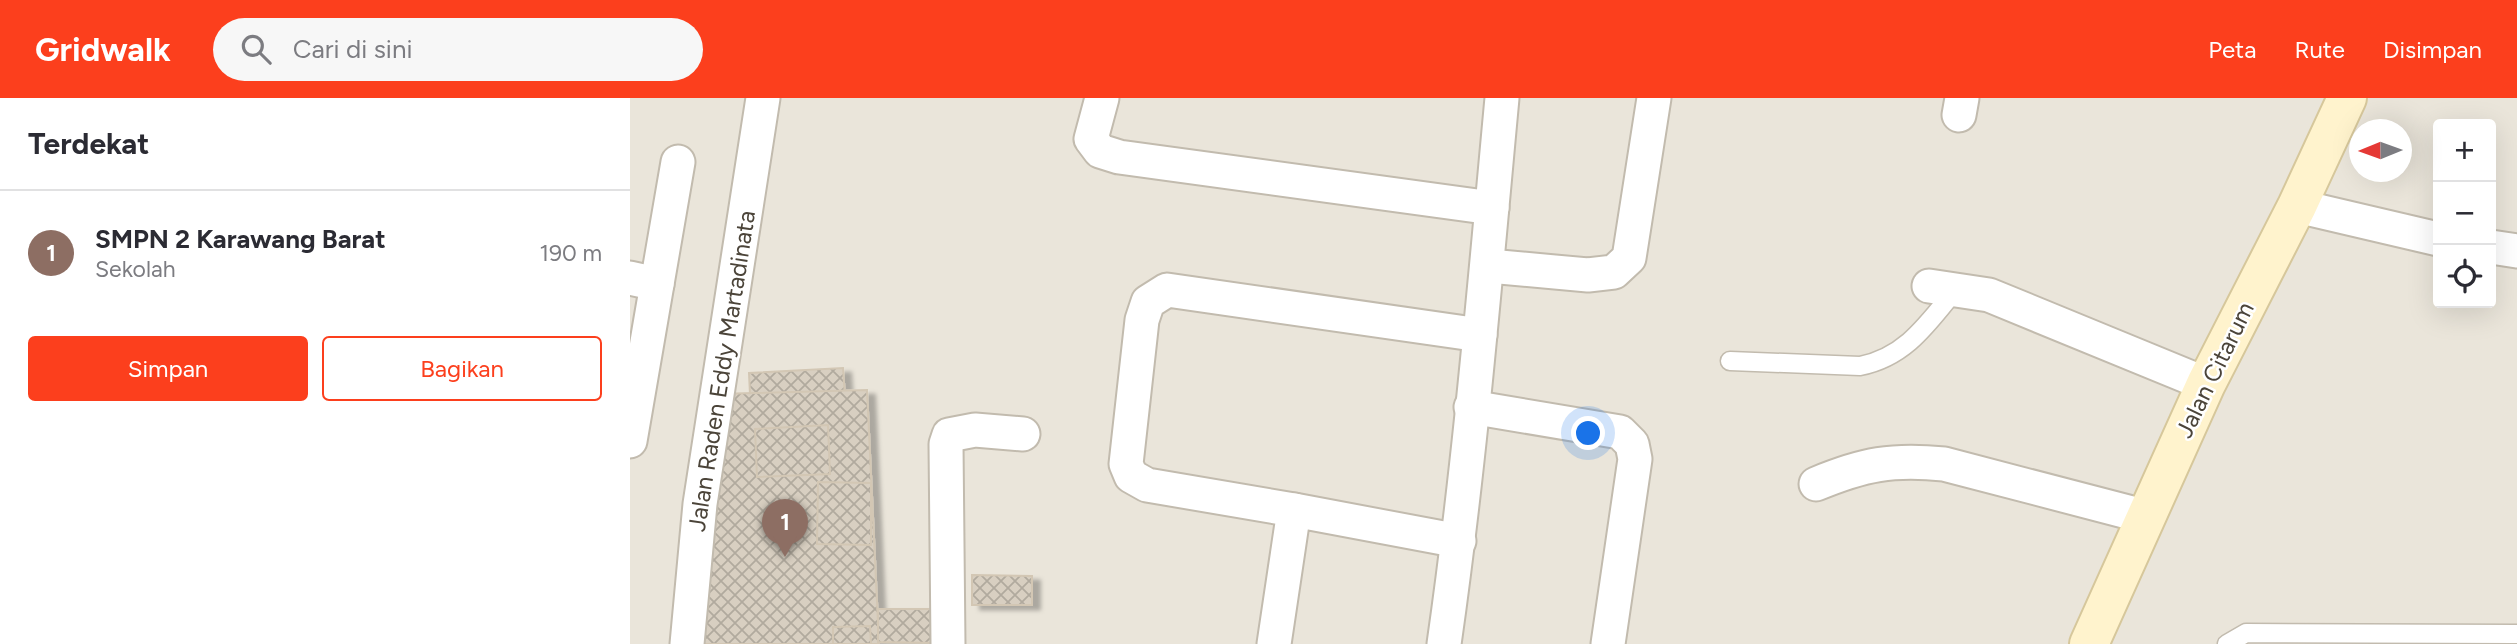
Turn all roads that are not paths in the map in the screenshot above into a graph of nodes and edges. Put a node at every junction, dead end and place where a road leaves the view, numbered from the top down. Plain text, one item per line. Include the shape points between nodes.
1 (763, 98) edge
2 (1102, 98) edge
3 (1502, 98) edge
4 (1654, 98) edge
5 (2347, 98) edge
6 (678, 162) dead end
7 (2297, 206) junction
8 (1492, 208) junction
9 (2433, 238) edge
10 (2496, 248) edge
11 (2517, 251) edge
12 (1489, 266) junction
13 (643, 281) edge
14 (1942, 288) joint
15 (1480, 335) junction
16 (1730, 361) dead end
17 (2206, 384) junction
18 (1471, 407) junction
19 (1023, 434) dead end
20 (630, 442) edge
21 (1816, 484) dead end
22 (1294, 510) junction
23 (2147, 517) junction
24 (1459, 541) junction
25 (2517, 634) edge
26 (687, 644) edge
27 (948, 644) edge
28 (1274, 644) edge
29 (1444, 644) edge
30 (1608, 644) edge
31 (2089, 644) edge
32 (2227, 644) edge

1 - 26 street, Jalan Raden Eddy Martadinata via 700,504
2 - 8 street via 1091,139 1100,151 1119,157
3 - 8 street
4 - 12 street via 1629,258 1614,272 1588,275
5 - 7 street, Jalan Citarum
6 - 13 street
7 - 9 street
7 - 17 street, Jalan Citarum
8 - 12 street
10 - 11 street
12 - 15 street
13 - 20 street
14 - 16 lane via 1914,341 1881,362 1860,366
14 - 17 street via 1989,295
15 - 18 street
15 - 22 street via 1167,290 1148,302 1142,320 1126,464 1131,476 1147,485
17 - 23 street, Jalan Citarum
18 - 24 street
18 - 30 street via 1620,432 1632,444 1635,459
19 - 27 street via 949,435
21 - 23 street via 1859,466 1913,461 1944,464
22 - 24 street
22 - 28 street
23 - 31 street, Jalan Citarum
24 - 29 street
25 - 32 lane via 2246,632

